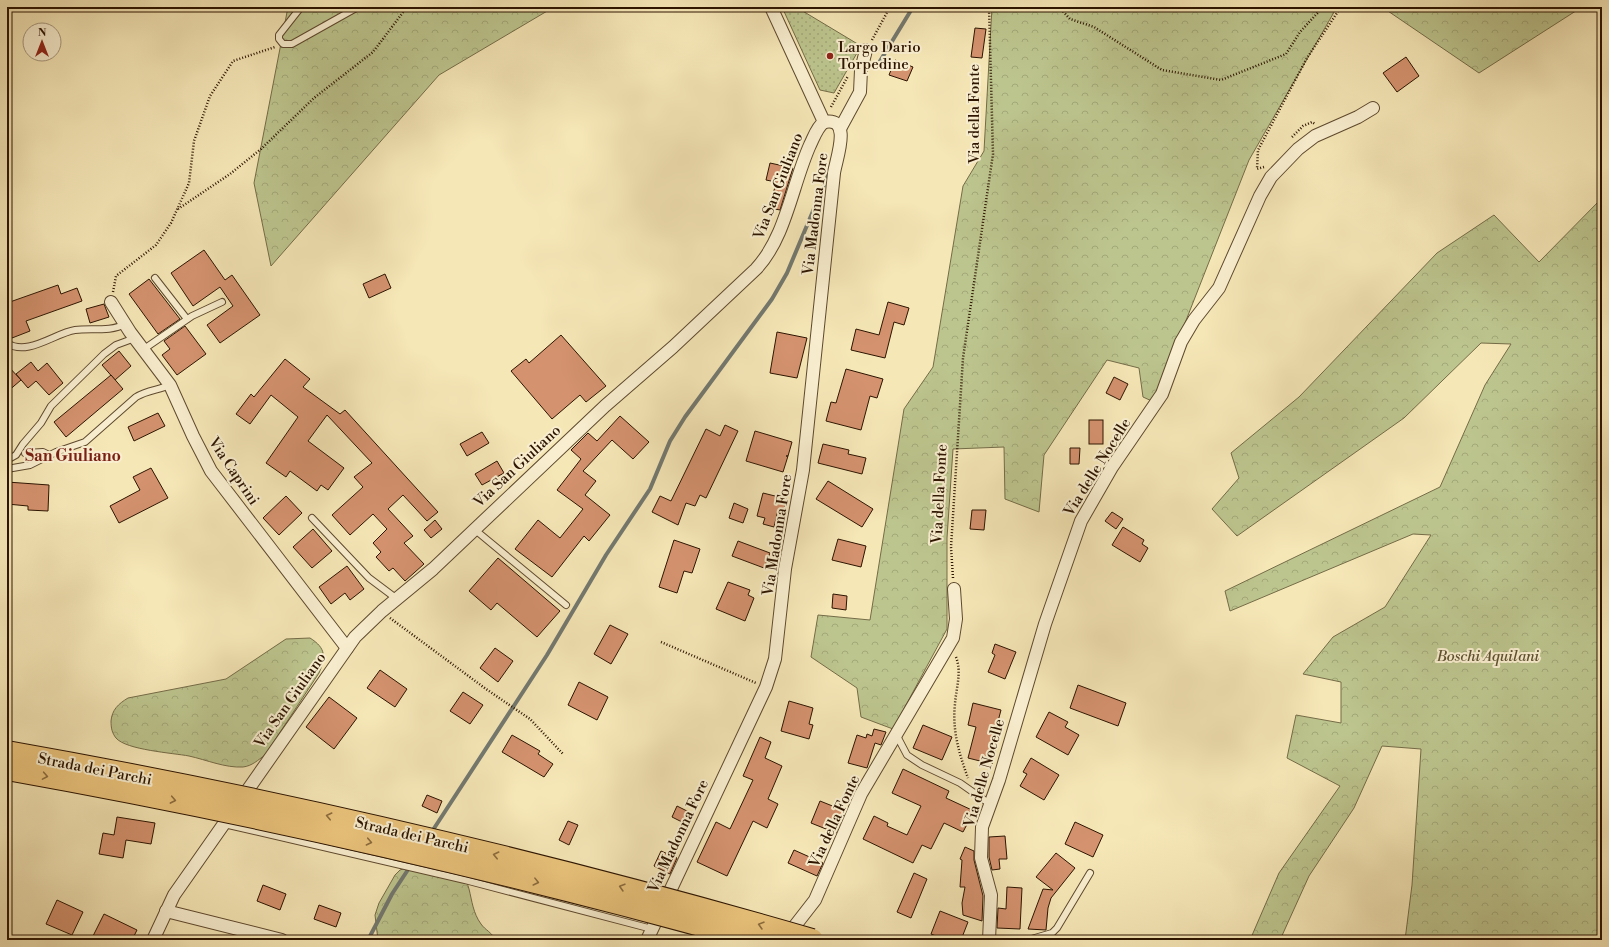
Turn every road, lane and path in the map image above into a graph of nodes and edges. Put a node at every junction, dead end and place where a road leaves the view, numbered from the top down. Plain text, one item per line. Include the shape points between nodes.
1 (301, 7) edge
2 (358, 7) edge
3 (408, 7) edge
4 (771, 7) edge
5 (890, 7) edge
6 (989, 7) edge
7 (1059, 7) edge
8 (1323, 7) edge
9 (1341, 7) edge
10 (283, 44) junction
11 (865, 53) junction
12 (1373, 108) dead end
13 (824, 122) junction
14 (841, 127) junction
15 (1323, 131) junction
16 (1288, 141) dead end
17 (1268, 162) dead end
18 (177, 210) junction
19 (155, 278) dead end
20 (111, 302) joint
21 (222, 302) dead end
22 (187, 319) junction
23 (125, 324) junction
24 (135, 338) junction
25 (7, 343) edge
26 (144, 349) junction
27 (170, 384) junction
28 (25, 453) dead end
29 (49, 455) junction
30 (7, 460) edge
31 (7, 469) edge
32 (312, 518) dead end
33 (474, 529) junction
34 (954, 589) joint
35 (397, 599) junction
36 (566, 606) dead end
37 (382, 611) junction
38 (661, 642) dead end
39 (950, 642) junction
40 (347, 648) junction
41 (766, 687) junction
42 (897, 736) junction
43 (7, 752) edge
44 (564, 754) dead end
45 (7, 769) edge
46 (974, 794) junction
47 (990, 804) junction
48 (224, 824) junction
49 (1090, 873) dead end
50 (166, 911) junction
51 (652, 929) junction
52 (153, 940) edge
53 (282, 940) edge
54 (647, 940) edge
55 (755, 940) edge
56 (784, 940) edge
57 (812, 940) edge
58 (989, 940) edge
59 (1028, 940) edge

1 - 10 lane via 279,35
2 - 10 lane via 292,44
3 - 18 path via 373,52 314,98 261,149 230,174
4 - 13 street
5 - 11 path
6 - 34 path, Via della Fonte via 993,154 963,358 951,547
7 - 8 path via 1070,19 1094,27 1162,70 1222,80 1286,54 1300,32
9 - 17 path via 1307,58 1258,150 1257,169
10 - 18 path via 232,61 210,96 194,141 189,183
11 - 13 path via 857,61
11 - 14 street via 860,92
12 - 15 street, Via delle Nocelle
13 - 14 street
13 - 33 street, Via San Giuliano via 808,151 776,239 763,262
14 - 41 street, Via Madonna Fore via 842,135 833,178 803,470 785,569 776,653
15 - 16 path via 1312,122 1303,126
15 - 47 street, Via delle Nocelle via 1298,149 1268,181 1219,288 1194,320 1181,342 1162,394 1112,468 1081,521 1045,624
18 - 20 path via 156,245 116,276
19 - 22 lane
20 - 23 street, Via Caprini
21 - 22 lane
22 - 26 lane
23 - 24 street, Via Caprini
23 - 25 lane via 117,327 73,330 32,345 15,347
24 - 26 street, Via Caprini
24 - 30 lane via 116,345 104,354 56,401 16,455
26 - 27 street, Via Caprini
27 - 29 lane via 136,397 85,442
27 - 40 street, Via Caprini via 212,471
28 - 29 lane via 43,452
29 - 31 lane via 30,464
32 - 35 lane via 369,578
33 - 35 street, Via San Giuliano via 433,569
33 - 36 lane
34 - 39 street, Via della Fonte via 956,619 955,632
35 - 37 street, Via San Giuliano
37 - 40 street, Via San Giuliano via 360,631
37 - 44 path via 536,723
38 - 41 path
39 - 42 street, Via della Fonte
39 - 46 path via 957,660 959,678 954,724 962,762
40 - 48 street, Via San Giuliano
41 - 51 street, Via Madonna Fore
42 - 46 lane via 907,756 960,783
42 - 56 street, Via della Fonte via 859,798 815,900
57 -> 43 highway, Strada dei Parchi, bridge via 612,884 414,835 227,794
45 -> 55 highway, Strada dei Parchi, bridge via 228,811 404,850 596,897
46 - 47 lane
47 - 58 street, Via delle Nocelle via 982,831 981,854 983,871 991,891
48 - 50 street, Via San Giuliano via 174,895
48 - 51 lane via 465,880
49 - 59 lane via 1057,928 1052,933
50 - 52 street, Via San Giuliano
50 - 53 street
51 - 54 street, Via Madonna Fore

